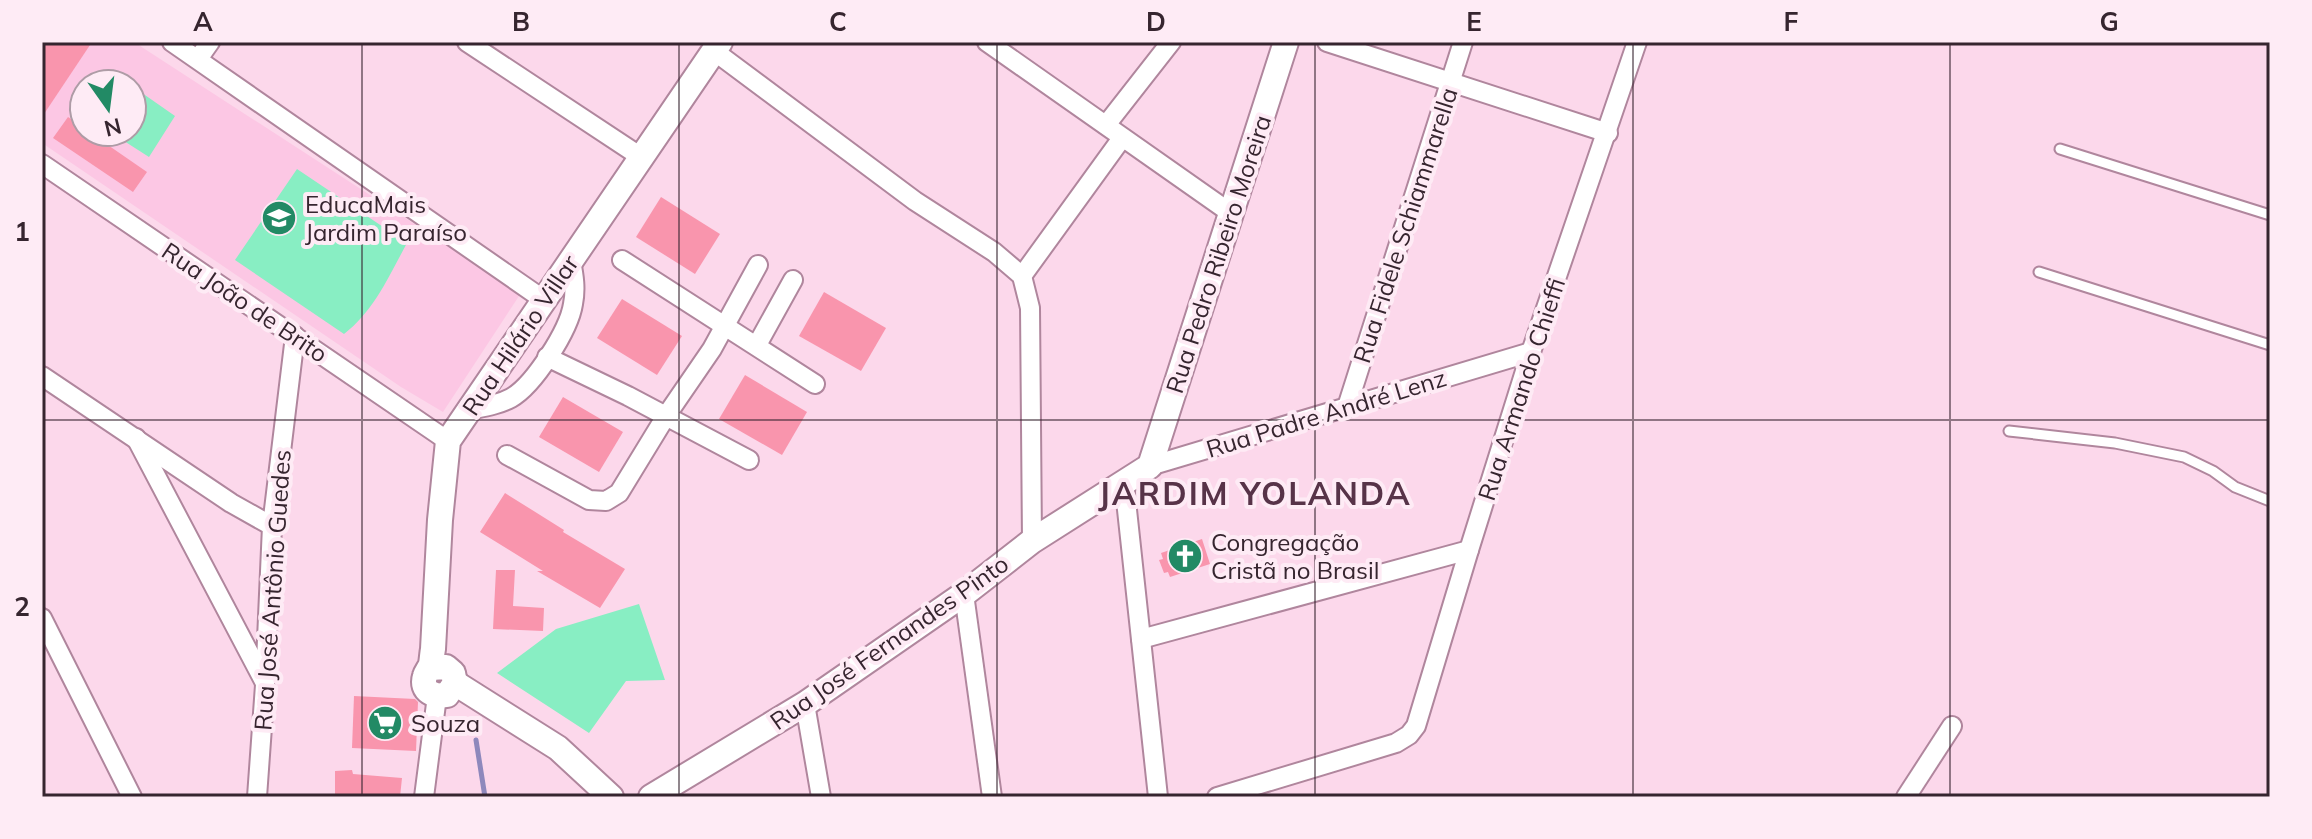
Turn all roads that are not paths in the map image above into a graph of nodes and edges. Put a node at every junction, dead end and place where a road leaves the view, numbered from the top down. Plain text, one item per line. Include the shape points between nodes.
1 (172, 42) edge
2 (210, 42) edge
3 (467, 42) edge
4 (987, 42) edge
5 (1171, 42) edge
6 (1286, 42) edge
7 (1327, 42) edge
8 (1463, 42) edge
9 (1637, 42) edge
10 (717, 46) edge
11 (198, 59) junction
12 (1451, 81) junction
13 (1106, 125) junction
14 (1608, 133) junction
15 (1122, 138) junction
16 (2060, 149) dead end
17 (641, 157) junction
18 (42, 164) edge
19 (1232, 214) junction
20 (2270, 215) edge
21 (622, 260) dead end
22 (571, 261) junction
23 (758, 265) dead end
24 (2039, 272) dead end
25 (1022, 276) junction
26 (793, 280) dead end
27 (544, 300) junction
28 (726, 325) junction
29 (295, 336) junction
30 (757, 345) junction
31 (2270, 345) edge
32 (1531, 352) junction
33 (547, 357) junction
34 (42, 376) edge
35 (815, 384) dead end
36 (1347, 407) junction
37 (469, 410) junction
38 (666, 416) junction
39 (2009, 431) dead end
40 (136, 438) junction
41 (448, 441) junction
42 (507, 455) dead end
43 (749, 460) dead end
44 (1150, 466) junction
45 (1124, 482) junction
46 (2270, 501) edge
47 (272, 526) junction
48 (1032, 541) junction
49 (1469, 550) junction
50 (964, 594) junction
51 (42, 618) edge
52 (1141, 639) junction
53 (265, 685) junction
54 (446, 690) junction
55 (805, 704) junction
56 (1952, 726) dead end
57 (132, 797) edge
58 (257, 797) edge
59 (424, 797) edge
60 (611, 797) edge
61 (651, 797) edge
62 (821, 797) edge
63 (992, 797) edge
64 (1158, 797) edge
65 (1217, 797) edge
66 (1906, 797) edge

1 - 11 street
2 - 11 street
3 - 17 street
4 - 13 street
5 - 13 street
6 - 19 street, Rua Pedro Ribeiro Moreira
7 - 12 street
8 - 12 street, Rua Fidele Schiammarella
9 - 14 street, Rua Armando Chieffi
10 - 17 street, Rua Hilário Villar
10 - 25 street via 915,201
11 - 27 street
12 - 14 street
12 - 36 street, Rua Fidele Schiammarella
13 - 15 street
14 - 32 street, Rua Armando Chieffi
15 - 19 street
15 - 25 street
16 - 20 lane
17 - 22 street, Rua Hilário Villar
18 - 29 street, Rua João de Brito
19 - 44 street, Rua Pedro Ribeiro Moreira
21 - 28 street
22 - 27 street, Rua Hilário Villar
22 - 33 street via 573,308
23 - 28 street
24 - 31 lane
25 - 48 street via 1030,308
26 - 30 street
27 - 37 street, Rua Hilário Villar
28 - 30 street
28 - 38 street
29 - 41 street, Rua João de Brito
29 - 47 street, Rua José Antônio Guedes
30 - 35 street
32 - 36 street, Rua Padre André Lenz
32 - 49 street, Rua Armando Chieffi
33 - 37 street via 514,396
33 - 38 street
34 - 40 street
36 - 44 street, Rua Padre André Lenz
37 - 41 street, Rua Hilário Villar
38 - 42 street via 619,493 606,501 589,500
38 - 43 street
39 - 46 lane via 2184,457
40 - 47 street
40 - 53 street
41 - 54 street, Rua Hilário Villar via 431,668 450,669
44 - 45 street, Rua Padre André Lenz
45 - 48 street, Rua José Fernandes Pinto
45 - 52 street
47 - 53 street, Rua José Antônio Guedes
48 - 50 street, Rua José Fernandes Pinto
49 - 52 street
49 - 65 street, Rua Armando Chieffi via 1409,735
50 - 55 street, Rua José Fernandes Pinto
50 - 63 street
51 - 57 street
52 - 64 street
53 - 58 street, Rua José Antônio Guedes
54 - 59 street
54 - 60 street via 558,748
55 - 61 street, Rua José Fernandes Pinto
55 - 62 street
56 - 66 street

